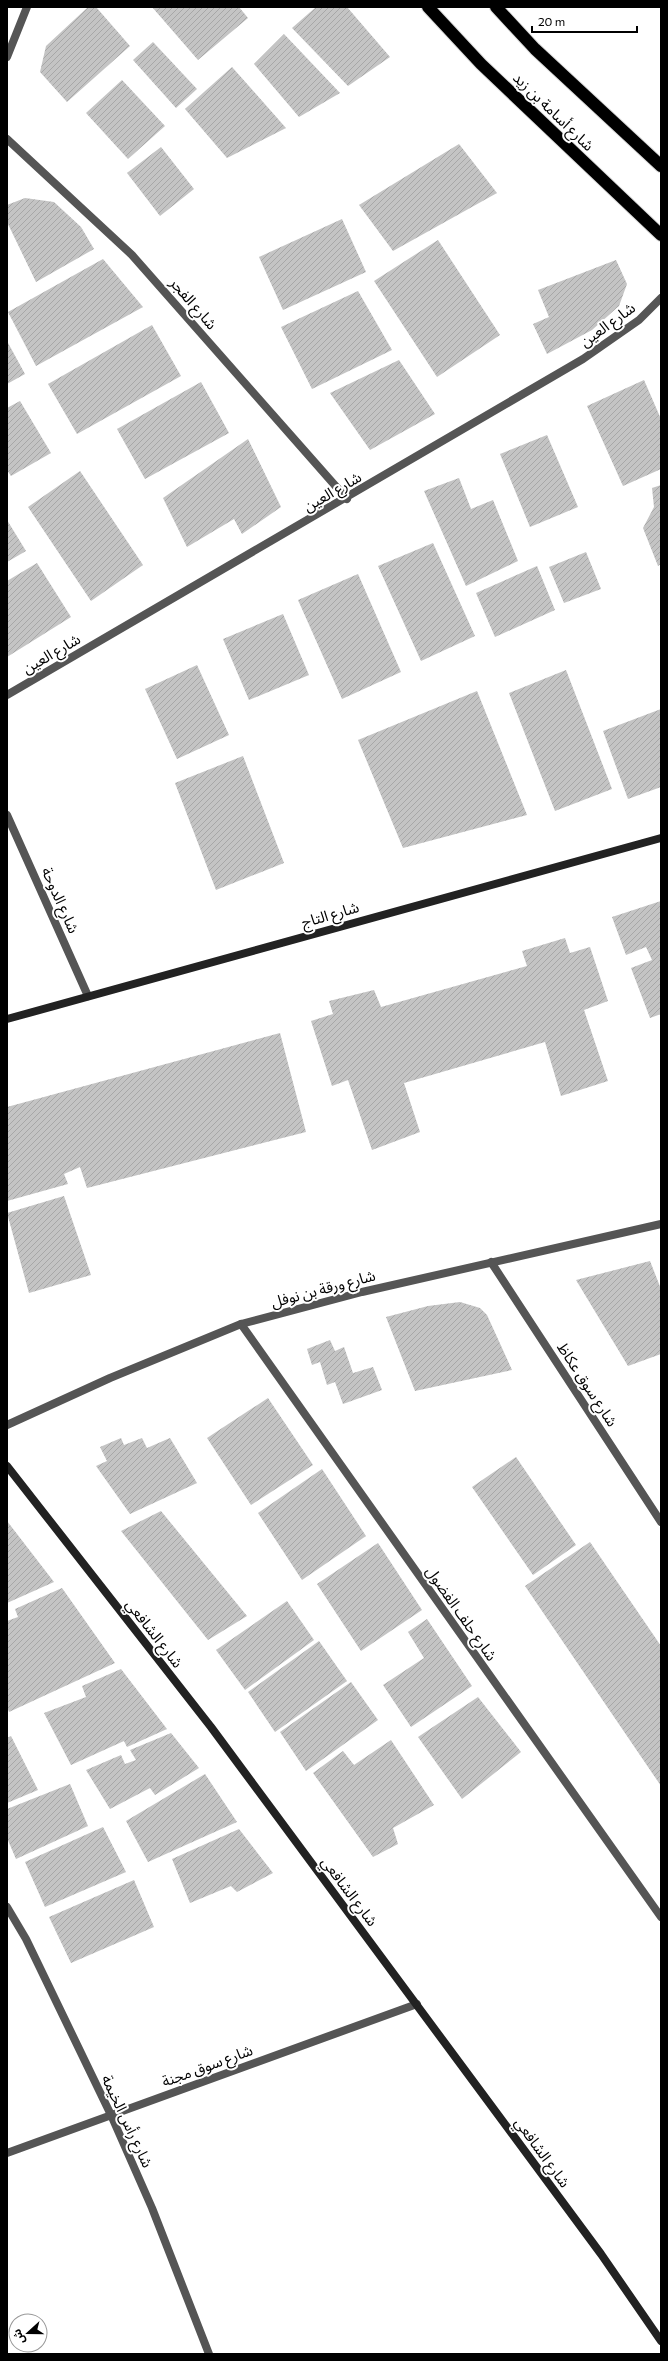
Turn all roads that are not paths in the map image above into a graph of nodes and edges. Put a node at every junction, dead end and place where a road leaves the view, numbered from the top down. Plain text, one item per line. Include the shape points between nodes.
1 (27, 7) edge
2 (428, 7) edge
3 (496, 7) edge
4 (7, 57) edge
5 (7, 138) edge
6 (661, 166) edge
7 (661, 235) edge
8 (661, 298) edge
9 (347, 499) junction
10 (7, 695) edge
11 (7, 815) edge
12 (661, 838) edge
13 (88, 996) junction
14 (7, 1019) edge
15 (661, 1224) edge
16 (491, 1262) junction
17 (241, 1324) junction
18 (7, 1425) edge
19 (7, 1466) edge
20 (661, 1522) edge
21 (7, 1907) edge
22 (661, 1917) edge
23 (417, 2004) junction
24 (111, 2115) junction
25 (7, 2153) edge
26 (661, 2341) edge
27 (209, 2354) edge

1 - 4 street
2 - 7 highway, شارع أسامة بن زيد via 487,69
3 - 6 highway via 535,49
5 - 9 street, شارع الفجر via 132,255
8 - 9 street, شارع العين via 639,320 583,359
9 - 10 street, شارع العين
11 - 13 street, شارع الدوحة
12 - 13 street, شارع التاج
13 - 14 street, شارع التاج
15 - 16 street, شارع ورقة بن نوفل
16 - 17 street, شارع ورقة بن نوفل
16 - 20 street, شارع سوق عكاظ
17 - 18 street, شارع ورقة بن نوفل via 110,1378
17 - 22 street, شارع حلف الفضول
19 - 23 street, شارع الشافعي via 211,1727
21 - 24 street, شارع رأس الخيمة via 26,1939
23 - 24 street, شارع سوق مجنة
23 - 26 street, شارع الشافعي via 601,2254
24 - 25 street, شارع سوق مجنة
24 - 27 street, شارع رأس الخيمة via 152,2208

